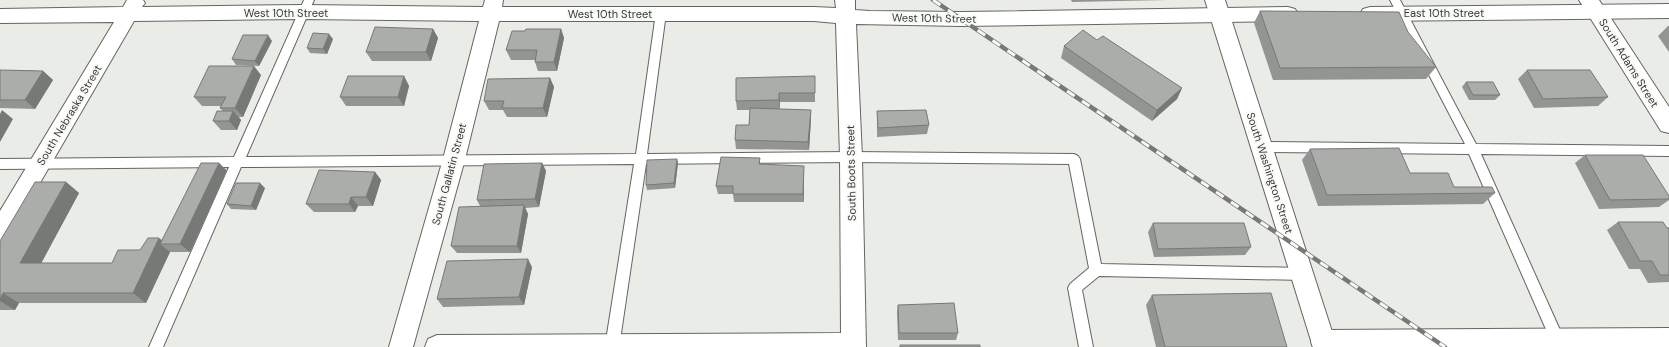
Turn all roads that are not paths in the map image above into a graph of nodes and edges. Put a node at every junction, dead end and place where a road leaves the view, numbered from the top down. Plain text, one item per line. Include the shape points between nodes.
1 (306, 6) edge
2 (1593, 6) edge
3 (133, 7) edge
4 (492, 7) edge
5 (1218, 7) edge
6 (1398, 7) edge
7 (845, 8) edge
8 (1669, 11) edge
9 (660, 13) junction
10 (1306, 14) edge
11 (1354, 14) edge
12 (0, 16) edge
13 (1669, 125) edge
14 (1262, 147) junction
15 (1472, 149) junction
16 (1669, 151) edge
17 (851, 157) junction
18 (641, 158) junction
19 (454, 159) junction
20 (237, 161) junction
21 (40, 163) junction
22 (0, 164) edge
23 (0, 231) edge
24 (1096, 270) junction
25 (1303, 274) junction
26 (1558, 339) junction
27 (1669, 339) edge
28 (854, 345) edge
29 (1324, 345) edge
30 (612, 346) edge
31 (156, 347) edge
32 (401, 347) edge
33 (437, 347) edge
34 (1086, 347) edge

1 - 3 street, West 10th Street
1 - 4 street, West 10th Street
1 - 20 lane
2 - 6 street, East 10th Street
2 - 8 street, East 10th Street
2 - 13 street, South Adams Street
3 - 12 street, West 10th Street
3 - 21 street, South Nebraska Street
4 - 9 street, West 10th Street
4 - 19 street, South Gallatin Street
5 - 7 street, West 10th Street via 961,19
5 - 10 street
5 - 14 street, South Washington Street
6 - 11 street, East 10th Street
6 - 15 lane
7 - 9 street, West 10th Street via 814,14
7 - 17 street, South Boots Street
9 - 18 lane
14 - 15 lane
14 - 25 street, South Washington Street
15 - 16 lane
15 - 26 lane
17 - 18 lane
17 - 24 lane via 1074,159
17 - 28 street, South Boots Street
18 - 19 lane
18 - 30 lane
19 - 20 lane
19 - 32 street, South Gallatin Street
20 - 21 lane
20 - 31 lane
21 - 22 lane
21 - 23 street, South Nebraska Street
24 - 25 lane
24 - 34 lane via 1076,288
25 - 29 street, South Washington Street
26 - 27 street
26 - 29 street
28 - 30 street
30 - 33 street

